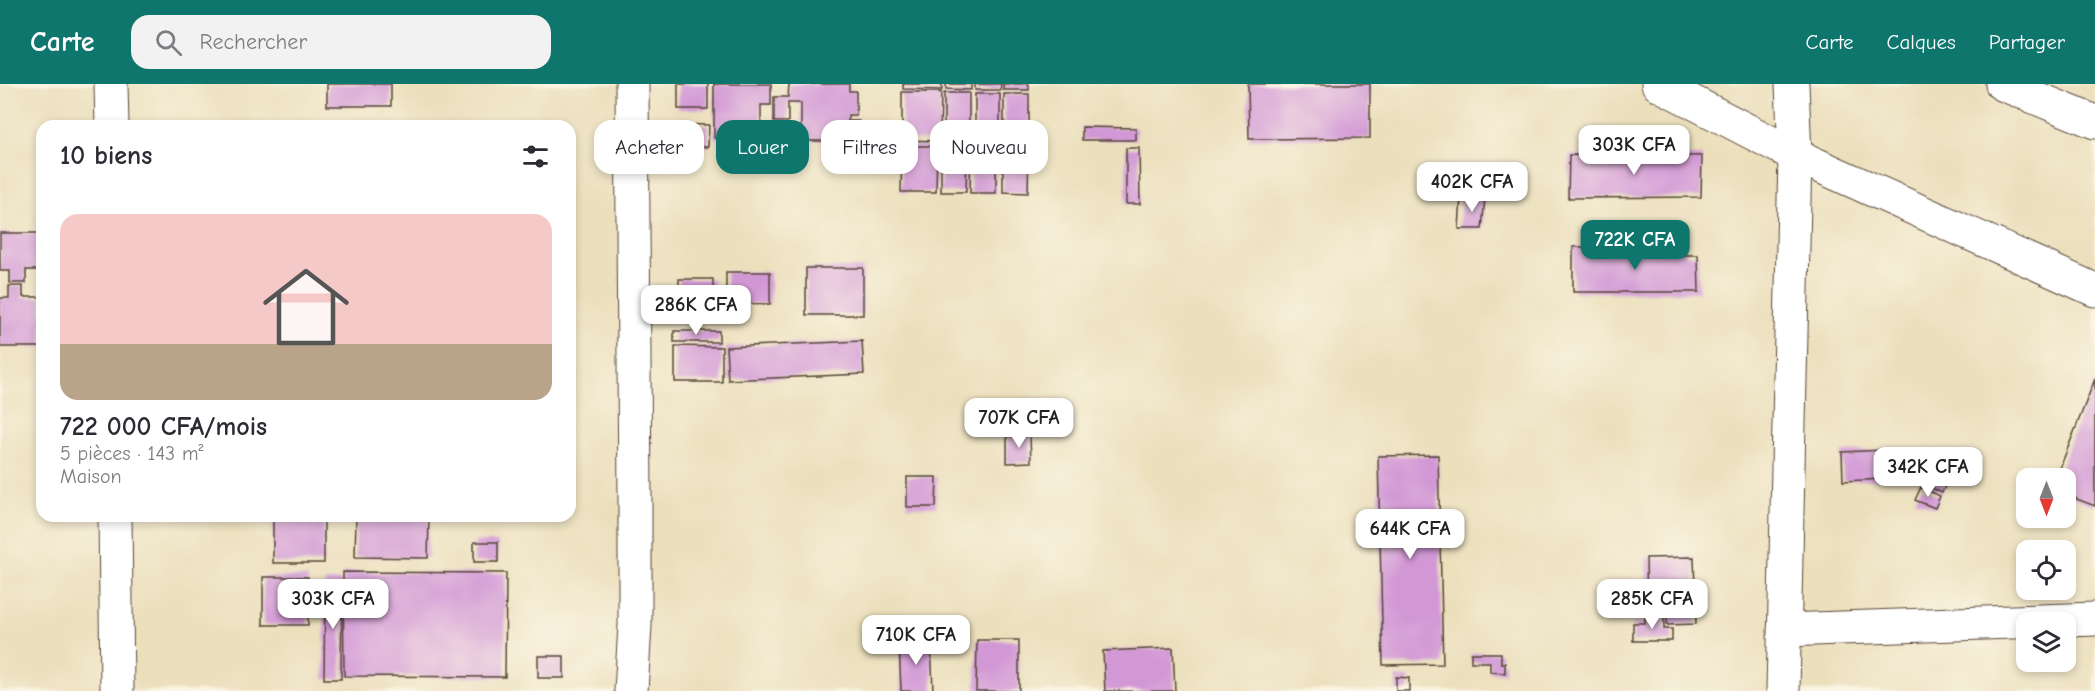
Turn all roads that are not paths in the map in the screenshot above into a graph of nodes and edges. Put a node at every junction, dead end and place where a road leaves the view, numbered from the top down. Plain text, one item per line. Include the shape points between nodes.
1 (111, 84) edge
2 (632, 84) edge
3 (1658, 84) edge
4 (1792, 84) edge
5 (2002, 84) edge
6 (112, 120) edge
7 (2095, 122) edge
8 (1795, 155) junction
9 (2095, 290) edge
10 (115, 522) edge
11 (2095, 619) edge
12 (1784, 630) junction
13 (117, 691) edge
14 (631, 691) edge
15 (1784, 691) edge

1 - 6 street
2 - 14 street via 635,626
3 - 8 street
4 - 8 street
5 - 7 street
8 - 9 street
8 - 12 street
10 - 13 street
11 - 12 street
12 - 15 street

